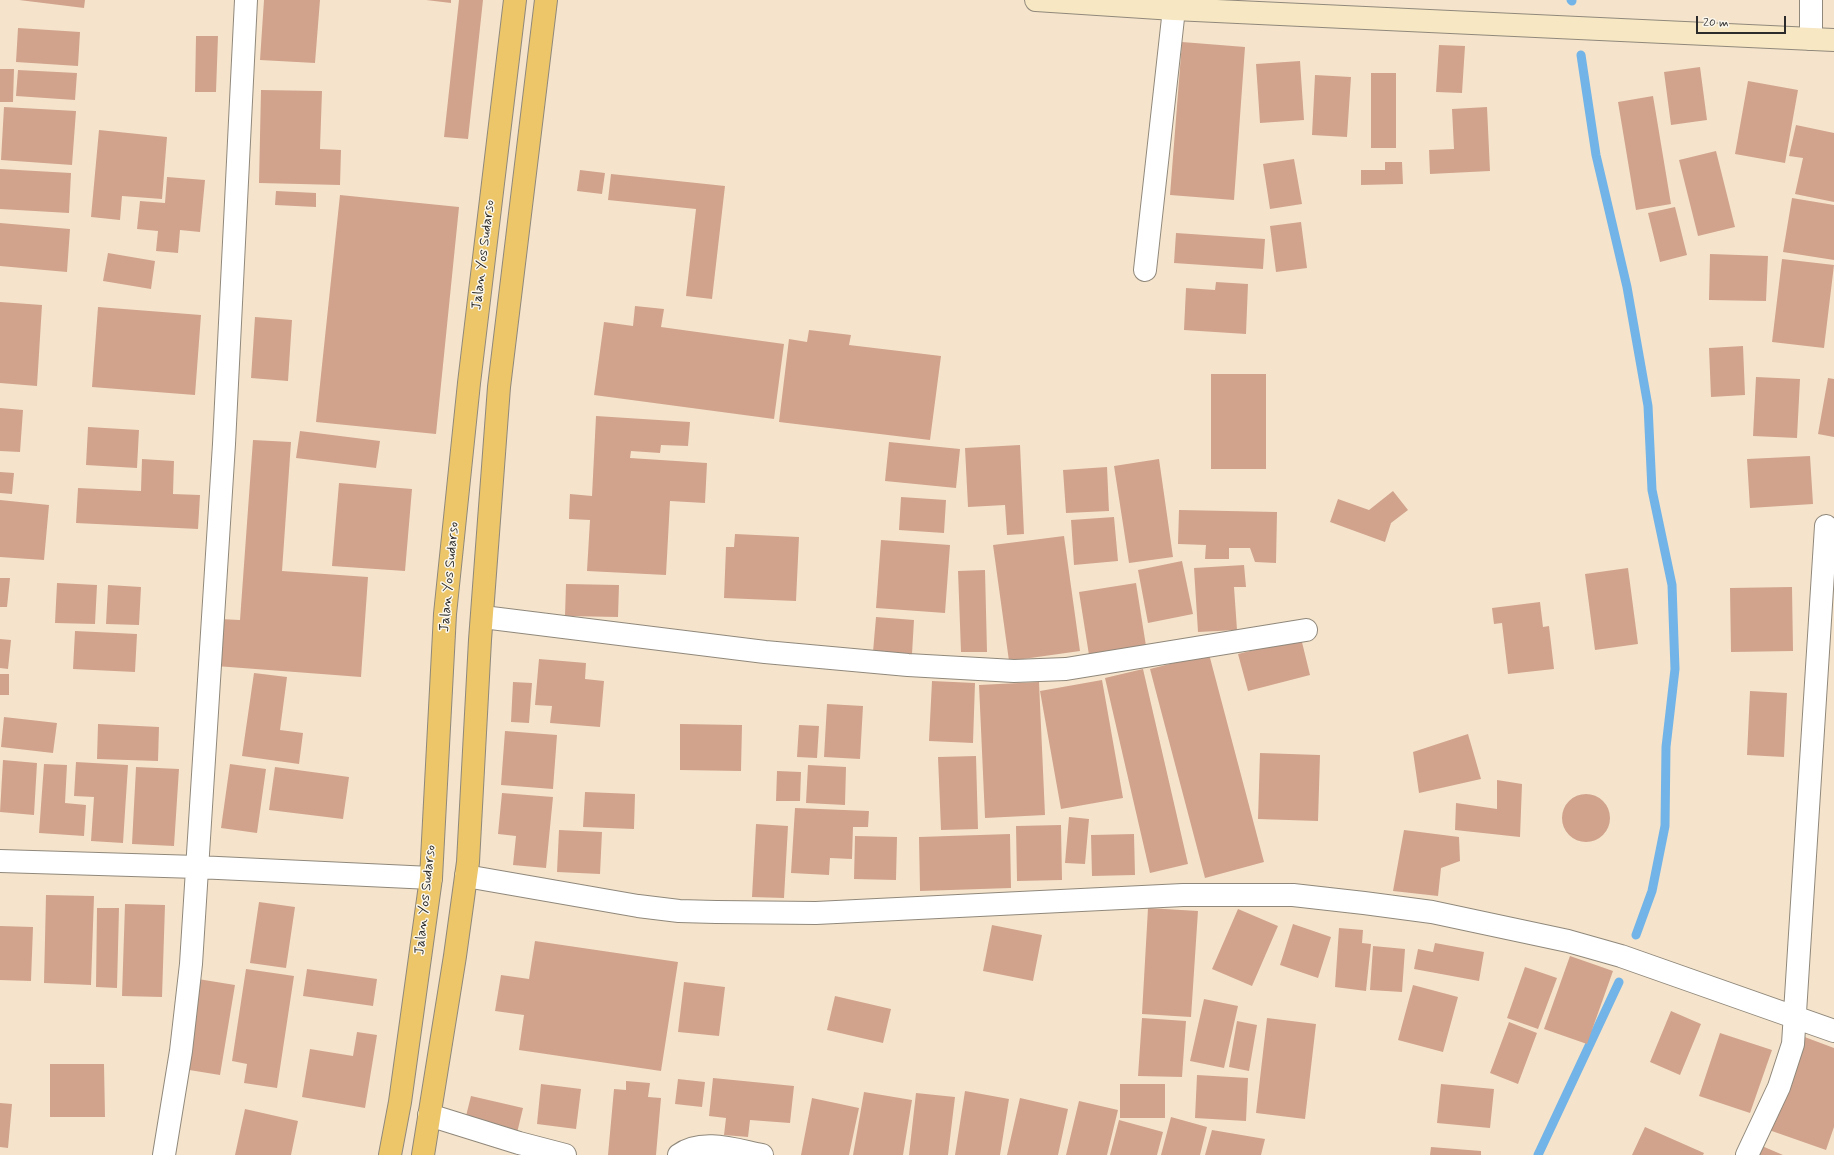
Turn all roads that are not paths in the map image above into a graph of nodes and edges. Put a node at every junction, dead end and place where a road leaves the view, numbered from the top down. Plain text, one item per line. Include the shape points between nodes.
1 (246, 0) edge
2 (515, 0) edge
3 (546, 0) edge
4 (1036, 0) edge
5 (1811, 0) edge
6 (1174, 9) junction
7 (1811, 39) junction
8 (1834, 40) edge
9 (1145, 270) dead end
10 (1826, 526) dead end
11 (483, 617) junction
12 (1306, 630) dead end
13 (0, 861) edge
14 (197, 867) junction
15 (466, 876) junction
16 (431, 878) junction
17 (1795, 1018) junction
18 (1834, 1031) edge
19 (429, 1115) junction
20 (164, 1155) edge
21 (390, 1155) edge
22 (423, 1155) edge
23 (565, 1155) edge
24 (679, 1155) edge
25 (762, 1155) edge
26 (1747, 1155) edge

1 - 14 street via 224,452
2 - 16 highway, Jalan Yos Sudarso via 469,383 445,614
3 - 11 highway via 499,387
4 - 6 main road
5 - 7 street
6 - 7 main road
6 - 9 street
7 - 8 main road
10 - 17 street
11 - 12 street via 765,652 908,665 1014,671 1066,668
11 - 15 highway
13 - 14 street
14 - 16 street
14 - 20 street via 191,964 181,1051
15 - 17 street via 638,906 716,912 816,912 1183,895 1293,895 1364,902 1432,912 1568,941 1621,956
15 - 19 highway
16 - 21 highway, Jalan Yos Sudarso via 400,1102
17 - 18 street
17 - 26 street via 1793,1044 1779,1087
19 - 22 highway
19 - 23 street
24 - 25 street via 688,1148 701,1146

